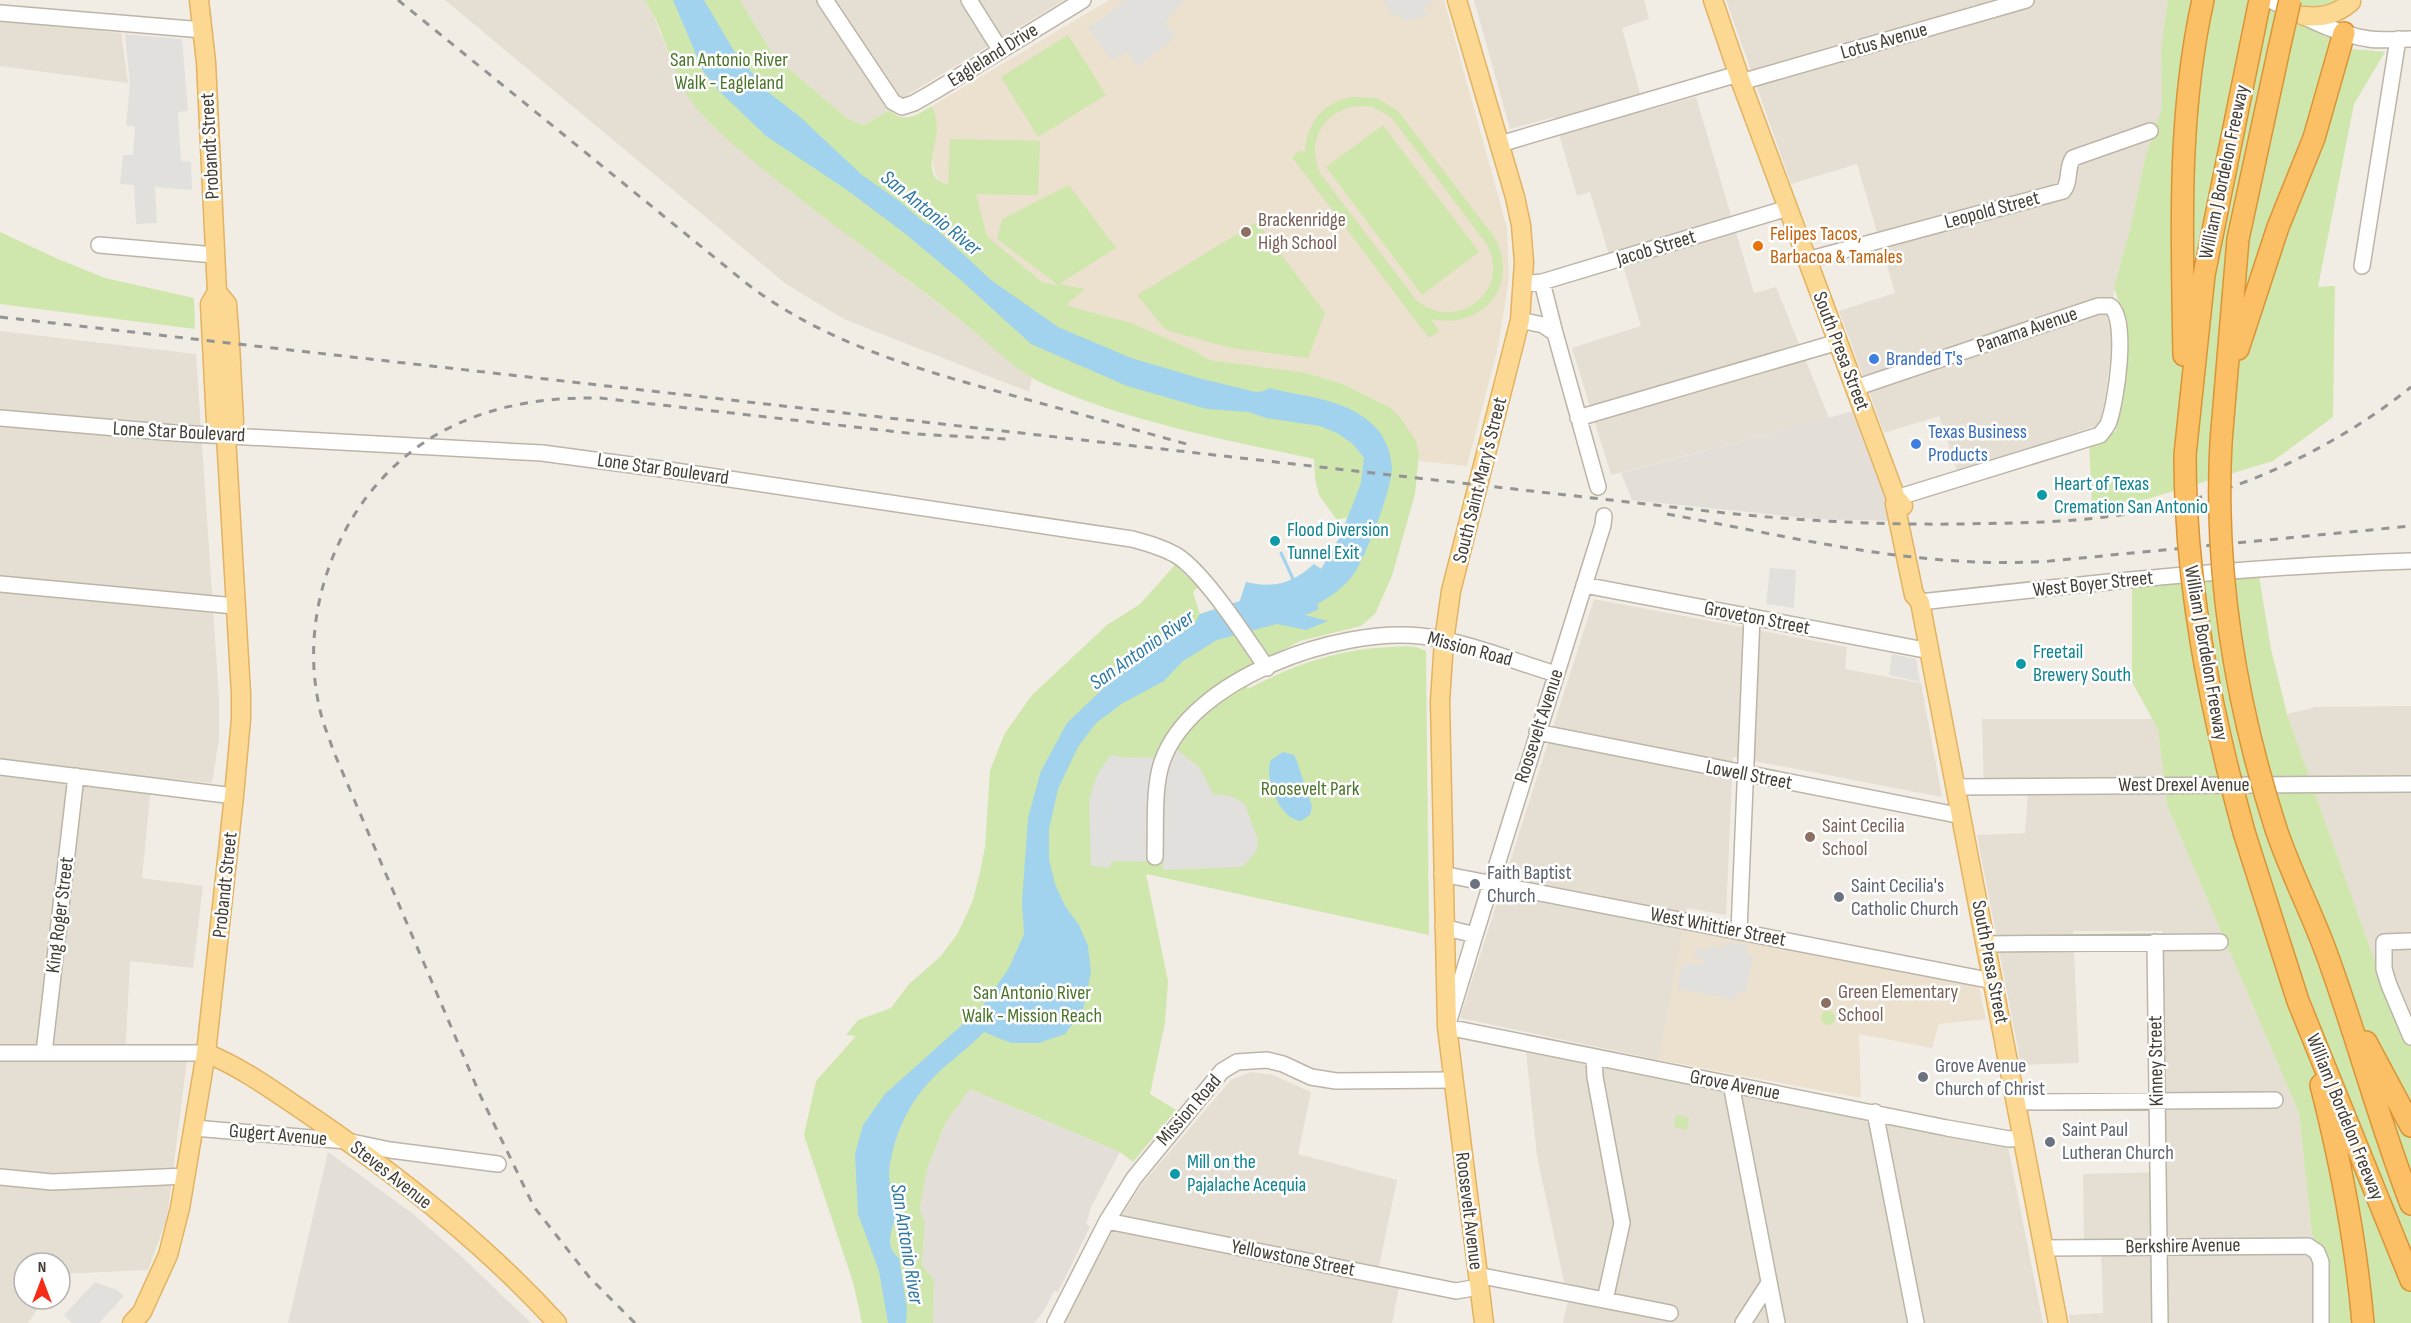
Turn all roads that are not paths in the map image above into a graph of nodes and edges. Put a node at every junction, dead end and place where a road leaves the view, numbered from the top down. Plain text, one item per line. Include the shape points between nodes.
1 (199, 0) edge
2 (825, 0) edge
3 (969, 0) edge
4 (1713, 0) edge
5 (2026, 0) edge
6 (2203, 0) edge
7 (2260, 0) edge
8 (2270, 0) edge
9 (2290, 0) edge
10 (1460, 1) edge
11 (2351, 1) edge
12 (1073, 3) edge
13 (0, 13) edge
14 (2304, 16) junction
15 (203, 30) junction
16 (2344, 33) junction
17 (2404, 39) edge
18 (1001, 51) junction
19 (1740, 78) junction
20 (2150, 131) dead end
21 (1500, 144) junction
22 (1788, 208) junction
23 (99, 245) dead end
24 (215, 255) junction
25 (1807, 260) junction
26 (2362, 266) dead end
27 (1542, 282) junction
28 (1523, 284) junction
29 (1520, 320) junction
30 (1555, 333) junction
31 (1838, 342) junction
32 (2226, 387) junction
33 (1855, 388) junction
34 (0, 418) edge
35 (1578, 418) junction
36 (226, 435) junction
37 (2185, 455) junction
38 (1598, 487) dead end
39 (1896, 498) junction
40 (1604, 516) dead end
41 (2411, 561) edge
42 (0, 584) edge
43 (1584, 585) junction
44 (1920, 602) junction
45 (236, 606) junction
46 (1752, 617) junction
47 (1444, 641) junction
48 (1930, 651) junction
49 (1267, 668) junction
50 (1556, 674) junction
51 (1537, 732) junction
52 (0, 767) edge
53 (1744, 774) junction
54 (76, 776) junction
55 (2411, 784) edge
56 (1957, 787) junction
57 (234, 796) junction
58 (1962, 816) junction
59 (1155, 857) dead end
60 (1442, 874) junction
61 (1490, 883) junction
62 (1443, 927) junction
63 (1738, 931) junction
64 (1475, 935) junction
65 (2411, 941) edge
66 (2155, 942) junction
67 (2220, 942) dead end
68 (1986, 944) junction
69 (2326, 951) junction
70 (1993, 981) junction
71 (2298, 1001) junction
72 (1446, 1027) junction
73 (2411, 1037) edge
74 (0, 1053) edge
75 (44, 1053) junction
76 (206, 1053) junction
77 (1594, 1057) junction
78 (1453, 1080) junction
79 (1731, 1084) junction
80 (2275, 1100) dead end
81 (2157, 1101) junction
82 (2016, 1102) junction
83 (1875, 1112) junction
84 (2411, 1126) edge
85 (194, 1128) junction
86 (2023, 1138) junction
87 (347, 1141) junction
88 (498, 1164) dead end
89 (186, 1176) junction
90 (0, 1177) edge
91 (2411, 1204) edge
92 (1107, 1221) junction
93 (2159, 1247) junction
94 (2045, 1248) junction
95 (2411, 1280) edge
96 (1478, 1281) junction
97 (1769, 1283) junction
98 (1605, 1300) junction
99 (1670, 1313) dead end
100 (2321, 1316) edge
101 (132, 1323) edge
102 (557, 1323) edge
103 (1055, 1323) edge
104 (1484, 1323) edge
105 (1743, 1323) edge
106 (1777, 1323) edge
107 (1916, 1323) edge
108 (2058, 1323) edge
109 (2160, 1323) edge
110 (2363, 1323) edge

1 - 15 main road, Probandt Street
2 - 18 street, Eagleland Drive via 893,102 902,107
3 - 18 street
4 - 19 main road, South Presa Street
5 - 19 street, Lotus Avenue
6 - 37 highway via 2192,48 2185,123
7 - 37 highway, William J Bordelon Freeway via 2204,274
8 - 14 street
9 - 32 highway, William J Bordelon Freeway, bridge via 2238,239
10 - 21 main road, South Saint Mary's Street
11 - 14 main road via 2333,13
11 - 16 main road
12 - 18 street, Eagleland Drive
13 - 15 street
14 - 16 street
15 - 24 main road, Probandt Street
16 - 17 street via 2370,39
16 - 32 highway via 2314,138 2271,248
17 - 26 street
19 - 21 street, Lotus Avenue
19 - 22 main road, South Presa Street
20 - 25 street, Leopold Street via 2073,158 2063,191
21 - 28 main road, South Saint Mary's Street via 1521,225
22 - 25 main road, South Presa Street
22 - 27 street, Jacob Street
23 - 24 street
24 - 36 main road, Probandt Street via 217,292 210,304 216,423
25 - 31 main road, South Presa Street
27 - 28 street, Jacob Street
27 - 30 street
28 - 29 main road, South Saint Mary's Street
29 - 30 street via 1543,325
29 - 47 main road, South Saint Mary's Street via 1451,591
30 - 35 street
31 - 33 main road, South Presa Street
31 - 35 street
32 - 69 highway, William J Bordelon Freeway, bridge via 2219,517 2244,714 2289,867
33 - 39 main road, South Presa Street
33 - 39 street, Panama Avenue via 2104,305 2114,308 2117,314 2120,362 2109,422 2100,435
34 - 36 street, Lone Star Boulevard
35 - 38 street
36 - 45 main road, Probandt Street
36 - 49 street, Lone Star Boulevard via 542,453 1132,539 1161,548 1187,563
37 - 71 highway, William J Bordelon Freeway, bridge via 2187,529 2198,628 2220,744
39 - 44 main road, South Presa Street via 1902,504 1910,531 1922,593
40 - 43 street, Roosevelt Avenue
41 - 44 street, West Boyer Street via 2261,569
42 - 45 street
43 - 46 street, Groveton Street
43 - 50 street, Roosevelt Avenue
44 - 48 main road, South Presa Street
45 - 57 main road, Probandt Street via 242,719
46 - 48 street, Groveton Street
46 - 53 street
47 - 49 street, Mission Road via 1419,636 1353,639 1294,655
47 - 50 street, Mission Road
47 - 60 main road, Roosevelt Avenue via 1440,701
48 - 56 main road, South Presa Street
49 - 59 street, Mission Road via 1214,696 1179,730 1167,749 1159,779
50 - 51 street, Roosevelt Avenue
51 - 53 street, Lowell Street
51 - 61 street, Roosevelt Avenue
52 - 54 street
53 - 58 street, Lowell Street
53 - 63 street
54 - 57 street
54 - 75 street, King Roger Street
55 - 56 street, West Drexel Avenue
56 - 58 main road, South Presa Street
57 - 76 main road, Probandt Street
58 - 68 main road, South Presa Street
60 - 61 street, West Whittier Street
60 - 62 main road, Roosevelt Avenue
61 - 63 street, West Whittier Street
61 - 64 street, Roosevelt Avenue
62 - 64 street
62 - 72 main road, Roosevelt Avenue
63 - 70 street, West Whittier Street
64 - 72 street, Roosevelt Avenue
65 - 73 street via 2384,942 2384,969
66 - 67 street
66 - 68 street
66 - 81 street, Kinney Street
68 - 70 main road, South Presa Street
69 - 84 highway via 2369,1049
69 - 91 highway, William J Bordelon Freeway
70 - 82 main road, South Presa Street
71 - 95 highway, William J Bordelon Freeway
71 - 110 highway via 2334,1136
72 - 77 street, Grove Avenue
72 - 78 main road, Roosevelt Avenue
74 - 75 street
75 - 76 street
76 - 85 main road, Probandt Street
76 - 87 main road, Steves Avenue via 238,1068
77 - 79 street, Grove Avenue
77 - 98 street via 1622,1223
78 - 92 street, Mission Road via 1336,1081 1311,1077 1267,1060 1237,1062 1221,1071 1158,1147
78 - 96 main road, Roosevelt Avenue
79 - 83 street, Grove Avenue
79 - 97 street
80 - 81 street
81 - 82 street
81 - 93 street, Kinney Street
82 - 86 main road, South Presa Street
83 - 86 street, Grove Avenue via 1998,1137
83 - 107 street
85 - 87 street, Gugert Avenue
85 - 89 main road, Probandt Street
86 - 94 main road, South Presa Street
87 - 88 street, Gugert Avenue
87 - 102 main road, Steves Avenue via 391,1172 485,1252
89 - 90 street via 52,1182
89 - 101 main road, Probandt Street via 168,1255 142,1312
92 - 96 street, Yellowstone Street via 1456,1291
92 - 103 street, Mission Road
93 - 94 street, Berkshire Avenue
93 - 100 street, Berkshire Avenue via 2308,1246 2321,1262
93 - 109 street, Kinney Street
94 - 108 main road, South Presa Street
96 - 98 street, Yellowstone Street
96 - 104 main road, Roosevelt Avenue
97 - 105 street
97 - 106 street
98 - 99 street, Yellowstone Street

